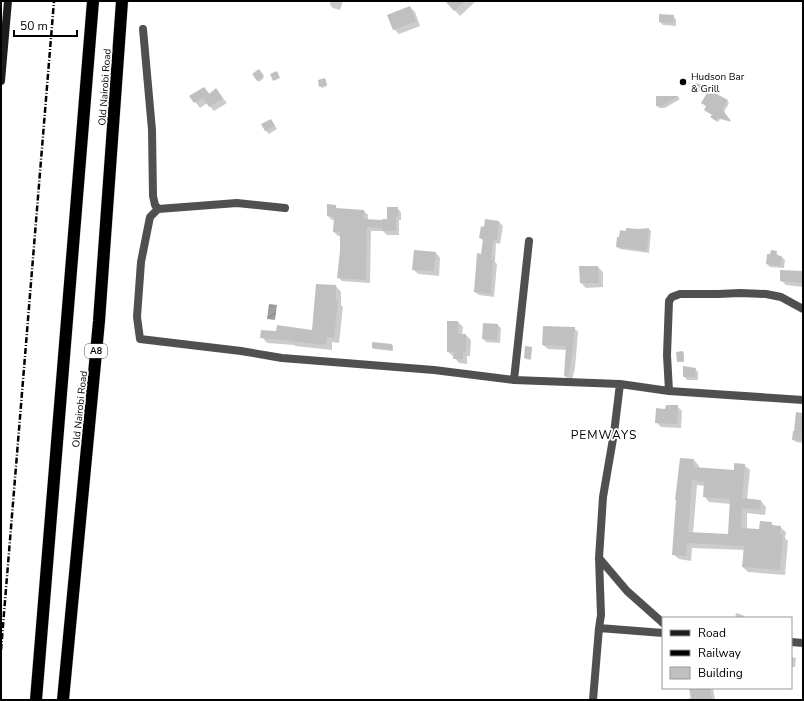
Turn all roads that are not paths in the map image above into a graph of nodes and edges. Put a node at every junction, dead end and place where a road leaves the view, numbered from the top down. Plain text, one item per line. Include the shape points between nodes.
1 (8, 1) edge
2 (93, 1) edge
3 (122, 1) edge
4 (143, 29) dead end
5 (1, 81) edge
6 (285, 208) dead end
7 (158, 209) junction
8 (528, 241) dead end
9 (803, 309) edge
10 (514, 380) junction
11 (620, 384) junction
12 (669, 391) junction
13 (803, 400) edge
14 (600, 558) junction
15 (662, 622) edge
16 (599, 628) junction
17 (662, 633) edge
18 (792, 642) edge
19 (803, 643) edge
20 (36, 700) edge
21 (63, 700) edge
22 (593, 700) edge

1 - 5 street
2 - 20 highway, Old Nairobi Road
3 - 21 highway, Old Nairobi Road / A8 via 99,321
4 - 7 street via 152,130 153,196
6 - 7 street via 238,203
7 - 10 street via 150,217 141,262 137,318 140,339 282,358 434,370
8 - 10 street
9 - 12 street via 776,295 676,294 669,302
10 - 11 street
11 - 12 street
11 - 14 street via 603,497
12 - 13 street
14 - 15 street via 627,591
14 - 16 street
16 - 17 street
16 - 22 street
18 - 19 street

